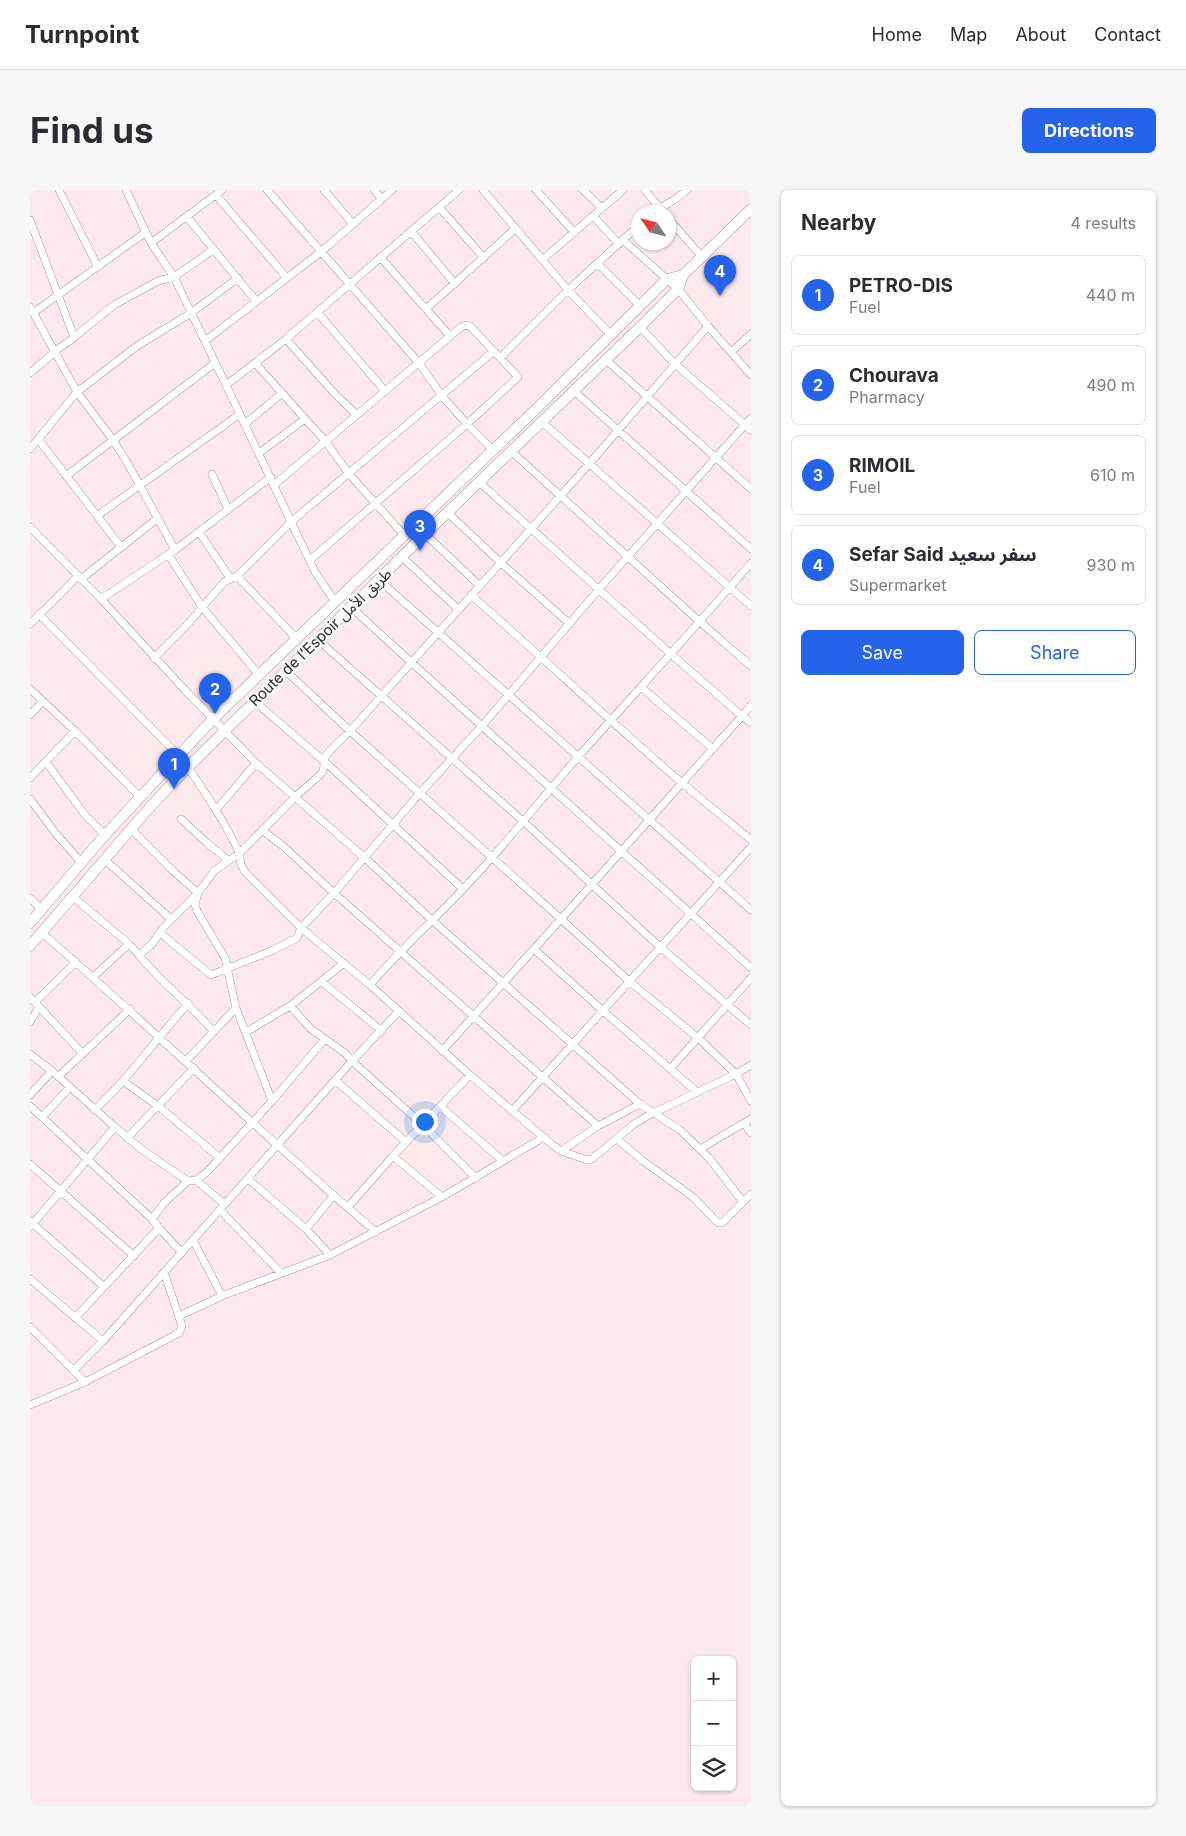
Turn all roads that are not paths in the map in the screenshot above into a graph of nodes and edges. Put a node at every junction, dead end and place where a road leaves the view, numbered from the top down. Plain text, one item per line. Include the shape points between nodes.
1 (58, 190) edge
2 (126, 190) edge
3 (267, 190) edge
4 (324, 190) edge
5 (374, 190) edge
6 (392, 190) edge
7 (459, 190) edge
8 (483, 190) edge
9 (536, 190) edge
10 (583, 190) edge
11 (624, 190) edge
12 (645, 190) edge
13 (687, 190) edge
14 (219, 192) edge
15 (382, 199) junction
16 (655, 205) edge
17 (667, 205) edge
18 (439, 207) junction
19 (602, 208) junction
20 (751, 209) edge
21 (593, 216) junction
22 (187, 217) junction
23 (30, 220) edge
24 (353, 224) junction
25 (676, 227) edge
26 (515, 229) junction
27 (411, 231) junction
28 (146, 232) junction
29 (574, 232) junction
30 (631, 233) edge
31 (621, 242) junction
32 (151, 244) junction
33 (213, 250) junction
34 (322, 251) junction
35 (380, 257) junction
36 (702, 257) junction
37 (484, 258) junction
38 (542, 260) junction
39 (598, 264) junction
40 (97, 265) junction
41 (682, 275) junction
42 (174, 278) junction
43 (238, 278) junction
44 (287, 278) junction
45 (667, 279) junction
46 (350, 284) junction
47 (454, 284) junction
48 (678, 289) junction
49 (568, 290) junction
50 (57, 295) junction
51 (256, 301) junction
52 (640, 306) junction
53 (427, 308) junction
54 (31, 309) edge
55 (317, 312) junction
56 (191, 313) junction
57 (708, 326) junction
58 (640, 328) junction
59 (610, 334) junction
60 (751, 334) edge
61 (74, 336) junction
62 (450, 336) junction
63 (286, 339) junction
64 (205, 341) junction
65 (494, 351) junction
66 (55, 352) junction
67 (731, 352) junction
68 (500, 358) junction
69 (605, 359) junction
70 (215, 362) junction
71 (255, 362) junction
72 (419, 363) junction
73 (675, 364) junction
74 (30, 373) edge
75 (751, 375) edge
76 (226, 385) junction
77 (385, 391) junction
78 (574, 391) junction
79 (77, 392) junction
80 (282, 393) junction
81 (442, 396) junction
82 (648, 398) junction
83 (240, 414) junction
84 (357, 415) junction
85 (751, 418) edge
86 (305, 420) junction
87 (543, 423) junction
88 (245, 424) junction
89 (467, 424) junction
90 (748, 427) edge
91 (617, 432) junction
92 (38, 439) junction
93 (113, 440) junction
94 (326, 442) junction
95 (30, 449) edge
96 (493, 450) junction
97 (512, 452) junction
98 (259, 453) junction
99 (717, 458) junction
100 (589, 464) junction
101 (212, 474) dead end
102 (349, 474) junction
103 (66, 476) junction
104 (272, 477) junction
105 (479, 482) junction
106 (140, 484) junction
107 (275, 484) junction
108 (751, 489) edge
109 (686, 493) junction
110 (560, 496) junction
111 (375, 502) junction
112 (228, 509) junction
113 (448, 513) junction
114 (97, 516) junction
115 (158, 518) junction
116 (292, 521) junction
117 (657, 525) junction
118 (30, 527) edge
119 (531, 529) junction
120 (200, 532) junction
121 (425, 534) junction
122 (404, 535) junction
123 (121, 547) junction
124 (751, 549) edge
125 (171, 552) junction
126 (402, 557) junction
127 (628, 557) junction
128 (310, 560) junction
129 (500, 562) junction
130 (751, 563) edge
131 (234, 577) junction
132 (79, 578) junction
133 (379, 580) junction
134 (480, 586) junction
135 (730, 587) junction
136 (600, 589) junction
137 (471, 595) junction
138 (100, 599) junction
139 (335, 602) junction
140 (751, 606) edge
141 (351, 607) junction
142 (202, 608) junction
143 (458, 609) junction
144 (40, 614) junction
145 (699, 621) junction
146 (30, 624) edge
147 (570, 624) junction
148 (439, 632) junction
149 (297, 639) junction
150 (317, 639) junction
151 (671, 654) junction
152 (542, 657) junction
153 (154, 658) junction
154 (411, 663) junction
155 (751, 666) edge
156 (286, 671) junction
157 (260, 676) junction
158 (642, 688) junction
159 (30, 689) edge
160 (509, 694) junction
161 (381, 696) junction
162 (254, 701) junction
163 (42, 702) junction
164 (751, 705) edge
165 (30, 715) edge
166 (742, 716) junction
167 (213, 719) junction
168 (611, 722) junction
169 (751, 723) edge
170 (482, 726) junction
171 (350, 731) junction
172 (75, 732) junction
173 (226, 732) junction
174 (713, 748) junction
175 (178, 755) junction
176 (578, 757) junction
177 (451, 759) junction
178 (324, 761) junction
179 (46, 762) junction
180 (256, 763) junction
181 (188, 767) junction
182 (30, 778) edge
183 (682, 783) junction
184 (551, 788) junction
185 (420, 793) junction
186 (140, 797) junction
187 (295, 797) junction
188 (30, 799) edge
189 (216, 810) junction
190 (181, 819) dead end
191 (651, 819) junction
192 (524, 822) junction
193 (392, 825) junction
194 (132, 828) junction
195 (262, 830) junction
196 (105, 835) junction
197 (751, 840) edge
198 (622, 851) junction
199 (750, 851) edge
200 (240, 853) junction
201 (492, 857) junction
202 (365, 858) junction
203 (104, 859) junction
204 (228, 860) junction
205 (81, 862) junction
206 (719, 882) junction
207 (592, 884) junction
208 (463, 889) junction
209 (334, 892) junction
210 (198, 893) junction
211 (72, 896) junction
212 (30, 898) edge
213 (42, 910) junction
214 (751, 910) edge
215 (690, 913) junction
216 (561, 919) junction
217 (171, 920) junction
218 (433, 921) junction
219 (30, 924) edge
220 (301, 928) junction
221 (41, 932) junction
222 (160, 933) junction
223 (129, 944) junction
224 (30, 946) edge
225 (660, 947) junction
226 (534, 949) junction
227 (402, 952) junction
228 (139, 955) junction
229 (76, 962) junction
230 (344, 963) junction
231 (229, 968) junction
232 (751, 968) edge
233 (93, 977) junction
234 (751, 978) edge
235 (629, 981) junction
236 (322, 982) junction
237 (504, 983) junction
238 (370, 986) junction
239 (35, 1002) edge
240 (188, 1003) junction
241 (727, 1005) junction
242 (290, 1006) junction
243 (236, 1008) junction
244 (130, 1009) junction
245 (602, 1010) junction
246 (398, 1012) junction
247 (474, 1016) junction
248 (30, 1022) edge
249 (751, 1025) edge
250 (213, 1031) junction
251 (382, 1031) junction
252 (246, 1032) junction
253 (160, 1037) junction
254 (698, 1038) junction
255 (325, 1039) junction
256 (572, 1044) junction
257 (442, 1050) junction
258 (30, 1054) edge
259 (83, 1054) junction
260 (186, 1061) junction
261 (352, 1061) junction
262 (751, 1065) edge
263 (194, 1068) junction
264 (670, 1069) junction
265 (55, 1073) junction
266 (736, 1074) junction
267 (470, 1075) junction
268 (543, 1077) junction
269 (335, 1080) junction
270 (123, 1081) junction
271 (70, 1086) junction
272 (697, 1092) junction
273 (30, 1095) edge
274 (272, 1101) junction
275 (751, 1101) edge
276 (640, 1104) junction
277 (30, 1106) edge
278 (158, 1106) junction
279 (441, 1106) junction
280 (96, 1110) junction
281 (512, 1111) junction
282 (652, 1113) junction
283 (42, 1117) junction
284 (751, 1119) edge
285 (253, 1123) junction
286 (744, 1123) junction
287 (423, 1125) junction
288 (598, 1126) junction
289 (115, 1127) junction
290 (751, 1133) edge
291 (544, 1137) junction
292 (127, 1138) junction
293 (617, 1139) junction
294 (406, 1142) junction
295 (279, 1145) junction
296 (700, 1149) junction
297 (561, 1151) junction
298 (393, 1156) junction
299 (220, 1158) junction
300 (88, 1159) junction
301 (502, 1161) junction
302 (31, 1168) edge
303 (476, 1178) junction
304 (248, 1179) junction
305 (192, 1181) junction
306 (60, 1192) junction
307 (751, 1194) edge
308 (334, 1195) junction
309 (442, 1197) junction
310 (743, 1202) junction
311 (222, 1207) junction
312 (348, 1207) junction
313 (152, 1220) junction
314 (31, 1224) edge
315 (159, 1228) junction
316 (306, 1229) junction
317 (376, 1232) junction
318 (193, 1240) junction
319 (182, 1253) junction
320 (330, 1255) junction
321 (134, 1256) junction
322 (164, 1272) junction
323 (281, 1273) junction
324 (30, 1279) edge
325 (103, 1286) junction
326 (222, 1296) junction
327 (179, 1316) junction
328 (75, 1318) junction
329 (30, 1328) edge
330 (103, 1341) junction
331 (74, 1370) junction
332 (85, 1382) junction
333 (31, 1403) edge

1 - 40 street
2 - 28 street
3 - 34 street
4 - 24 street
5 - 15 street
6 - 15 street
7 - 18 street
8 - 26 street
9 - 29 street
10 - 19 street
11 - 19 street
12 - 16 street
13 - 17 street
14 - 22 street
14 - 44 street
15 - 24 street
18 - 27 street
18 - 37 street
19 - 21 street
20 - 36 highway
21 - 29 street
21 - 31 street
22 - 32 street
22 - 33 street
23 - 50 street
24 - 34 street
25 - 36 street
26 - 37 street
26 - 38 street
27 - 35 street
27 - 47 street
28 - 32 street
28 - 40 street
29 - 38 street
30 - 31 street
31 - 39 street
31 - 45 street
32 - 42 street
33 - 42 street
33 - 43 street
34 - 44 street
34 - 46 street
35 - 46 street
35 - 53 street
36 - 41 highway
37 - 47 street
38 - 49 street
39 - 49 street
39 - 52 street
40 - 50 street
41 - 45 highway
41 - 48 highway, Route de l’Espoir طريق الأمل
42 - 56 street
42 - 61 street via 158,281 114,305
43 - 51 street
43 - 56 street
44 - 51 street
45 - 48 street
45 - 52 highway, Route de l’Espoir طريق الأمل
46 - 55 street
46 - 72 street
47 - 53 street
48 - 57 street
48 - 58 highway, Route de l’Espoir طريق الأمل
49 - 59 street
49 - 68 street
50 - 54 street
50 - 61 street
51 - 64 street
52 - 59 highway, Route de l’Espoir طريق الأمل
53 - 62 street
54 - 66 street
55 - 63 street
55 - 77 street
56 - 64 street
56 - 79 street via 137,346
57 - 67 street
57 - 73 street
58 - 69 highway, Route de l’Espoir طريق الأمل
58 - 73 street
59 - 96 highway, Route de l’Espoir طريق الأمل
60 - 67 street
61 - 66 street
62 - 65 street via 461,327 471,326
62 - 72 street
63 - 71 street
63 - 84 street
64 - 70 street
65 - 68 street
65 - 81 street
66 - 74 street
66 - 79 street
67 - 75 street
68 - 89 street via 518,377
69 - 78 highway, Route de l’Espoir طريق الأمل
69 - 82 street
70 - 76 street
70 - 93 street
71 - 76 street
71 - 80 street
72 - 77 street
72 - 81 street
73 - 82 street
73 - 90 street
76 - 83 street
77 - 84 street
78 - 87 highway, Route de l’Espoir طريق الأمل
78 - 91 street
79 - 92 street
79 - 93 street
80 - 86 street
80 - 88 street
81 - 89 street
81 - 102 street
82 - 91 street
82 - 99 street
83 - 88 street
83 - 106 street
84 - 94 street
85 - 90 street
86 - 94 street
86 - 98 street
87 - 97 highway, Route de l’Espoir طريق الأمل
87 - 100 street
88 - 98 street
89 - 96 street
89 - 111 street
90 - 99 street
91 - 100 street
91 - 109 street
92 - 95 street
92 - 103 street
93 - 103 street
93 - 106 street
94 - 102 street
94 - 107 street
96 - 122 highway, Route de l’Espoir طريق الأمل
97 - 105 highway, Route de l’Espoir طريق الأمل
97 - 110 street
98 - 104 street
99 - 108 street
99 - 109 street
100 - 110 street
100 - 117 street
101 - 112 street
102 - 111 street
102 - 116 street
103 - 114 street
104 - 107 street
104 - 112 street
105 - 113 highway, Route de l’Espoir طريق الأمل
105 - 119 street
106 - 114 street
106 - 115 street
107 - 116 street
109 - 117 street
109 - 124 street
110 - 119 street
110 - 127 street
111 - 122 street
111 - 128 street
112 - 120 street
113 - 121 highway, Route de l’Espoir طريق الأمل
113 - 129 street
114 - 123 street
115 - 123 street
115 - 125 street
116 - 128 street
116 - 131 street
117 - 127 street
117 - 135 street
118 - 132 street
119 - 129 street
119 - 136 street
120 - 125 street
120 - 131 street
121 - 126 highway, Route de l’Espoir طريق الأمل
121 - 134 street
122 - 139 highway, Route de l’Espoir طريق الأمل
123 - 132 street
125 - 138 street
125 - 142 street
126 - 133 highway, Route de l’Espoir طريق الأمل
126 - 143 street
127 - 136 street
127 - 145 street
128 - 139 street
129 - 134 street
129 - 147 street
130 - 135 street
131 - 142 street via 220,587
131 - 149 street
132 - 138 street
132 - 144 street
133 - 141 highway, Route de l’Espoir طريق الأمل
133 - 148 street
134 - 137 street
135 - 140 street
135 - 145 street
136 - 147 street
136 - 151 street
137 - 143 street
137 - 152 street
138 - 153 street
139 - 149 highway, Route de l’Espoir طريق الأمل
141 - 150 highway, Route de l’Espoir طريق الأمل
141 - 154 street
142 - 153 street
142 - 157 street
143 - 148 street
144 - 146 street
144 - 175 street
145 - 151 street
145 - 155 street
147 - 152 street
148 - 154 street
148 - 160 street
149 - 157 highway, Route de l’Espoir طريق الأمل
150 - 156 highway, Route de l’Espoir طريق الأمل
150 - 161 street
151 - 158 street
151 - 166 street
152 - 160 street
152 - 168 street
153 - 167 street
154 - 161 street
154 - 170 street
156 - 162 highway, Route de l’Espoir طريق الأمل
156 - 171 street
157 - 167 highway, Route de l’Espoir طريق الأمل
158 - 168 street
158 - 174 street
159 - 163 street
160 - 170 street
160 - 176 street
161 - 171 street
161 - 177 street
162 - 173 highway, Route de l’Espoir طريق الأمل
162 - 178 street
163 - 165 street
163 - 172 street
164 - 166 street
166 - 169 street
166 - 174 street
167 - 173 street
167 - 175 highway, Route de l’Espoir طريق الأمل
168 - 176 street
168 - 183 street
170 - 177 street
170 - 184 street
171 - 178 street
171 - 185 street
172 - 179 street
172 - 186 street
173 - 180 street
173 - 181 highway, Route de l’Espoir طريق الأمل
174 - 183 street
175 - 186 highway, Route de l’Espoir طريق الأمل
176 - 184 street
176 - 191 street
177 - 185 street
177 - 192 street
178 - 187 street via 321,774
178 - 193 street
179 - 182 street
179 - 196 street via 85,815
180 - 187 street
180 - 189 street
181 - 189 street
181 - 194 highway, Route de l’Espoir طريق الأمل
183 - 191 street
183 - 197 street
184 - 192 street
184 - 198 street
185 - 193 street
185 - 201 street
186 - 196 highway, Route de l’Espoir طريق الأمل
187 - 195 street
187 - 202 street
188 - 205 street
189 - 200 street
190 - 204 street
191 - 198 street
191 - 206 street
192 - 201 street
192 - 207 street
193 - 202 street
193 - 208 street
194 - 203 highway, Route de l’Espoir طريق الأمل
194 - 210 street
195 - 200 street
195 - 209 street
196 - 205 highway, Route de l’Espoir طريق الأمل
198 - 207 street
198 - 215 street
199 - 206 street
200 - 204 street
200 - 220 street via 243,870
201 - 208 street
201 - 216 street
202 - 209 street
202 - 218 street
203 - 211 highway, Route de l’Espoir طريق الأمل
203 - 217 street
204 - 210 street via 207,879
205 - 213 highway, Route de l’Espoir طريق الأمل
206 - 214 street
206 - 215 street
207 - 216 street
207 - 225 street
208 - 218 street
209 - 220 street
209 - 227 street
210 - 217 street
210 - 231 street via 197,911
211 - 221 highway, Route de l’Espoir طريق الأمل
211 - 223 street
212 - 213 street
213 - 219 highway, Route de l’Espoir طريق الأمل
215 - 225 street
215 - 232 street
216 - 226 street
216 - 235 street
217 - 222 street
218 - 227 street
218 - 237 street
220 - 230 street
220 - 231 street via 291,941
221 - 224 highway, Route de l’Espoir طريق الأمل
221 - 229 street
222 - 228 street
222 - 231 street via 208,973 215,974
223 - 228 street
223 - 233 street
225 - 235 street
225 - 241 street
226 - 237 street
226 - 245 street
227 - 238 street
227 - 247 street
228 - 240 street
229 - 233 street
229 - 239 street
230 - 236 street
230 - 238 street
231 - 243 street
233 - 244 street
234 - 241 street
235 - 245 street
235 - 254 street
236 - 242 street
236 - 251 street
237 - 247 street
237 - 256 street
238 - 246 street
239 - 248 street
239 - 259 street
240 - 250 street
240 - 253 street
241 - 249 street
241 - 254 street
242 - 252 street
242 - 255 street
243 - 250 street
243 - 252 street
244 - 253 street
244 - 259 street
245 - 256 street
245 - 264 street
246 - 251 street
246 - 257 street
247 - 257 street
247 - 268 street
250 - 260 street
251 - 261 street
252 - 274 street
253 - 260 street
253 - 270 street
254 - 264 street
254 - 266 street
255 - 261 street
255 - 274 street
256 - 268 street
256 - 276 street
257 - 267 street
258 - 265 street
259 - 265 street
260 - 263 street
261 - 269 street
261 - 287 street
262 - 266 street
263 - 278 street
263 - 285 street
264 - 272 street
265 - 271 street
265 - 273 street
266 - 272 street
266 - 275 street
267 - 279 street
267 - 281 street
268 - 281 street
268 - 288 street
269 - 294 street
269 - 295 street
270 - 278 street
270 - 280 street
271 - 280 street
271 - 283 street
272 - 282 street
274 - 285 street
276 - 282 street
276 - 288 street
277 - 283 street
278 - 292 street
278 - 299 street
279 - 287 street
279 - 301 street
280 - 289 street
281 - 291 street
282 - 293 street
282 - 296 street via 680,1130
283 - 300 street
284 - 286 street
285 - 295 street
285 - 299 street
286 - 290 street
286 - 296 street
287 - 294 street
287 - 303 street
288 - 297 street
289 - 292 street
289 - 300 street
291 - 297 street
291 - 301 street
292 - 305 street
293 - 297 street via 592,1159
293 - 310 street via 643,1162 693,1197 718,1223 722,1223
294 - 298 street
295 - 304 street
295 - 308 street
296 - 310 street
298 - 309 street
298 - 312 street
299 - 305 street via 206,1173
300 - 306 street
300 - 313 street
301 - 303 street
302 - 306 street
303 - 309 street
304 - 311 street
304 - 316 street
305 - 311 street
305 - 313 street via 165,1202
306 - 314 street
306 - 321 street
307 - 310 street
308 - 312 street
308 - 316 street
309 - 317 street
311 - 318 street
311 - 323 street
312 - 317 street
313 - 315 street
314 - 325 street
315 - 319 street
315 - 321 street
316 - 320 street
317 - 320 street
318 - 319 street
318 - 326 street
319 - 322 street
320 - 323 street
321 - 325 street
322 - 327 street
322 - 330 street
323 - 326 street
324 - 328 street
325 - 328 street
326 - 327 street
327 - 332 street via 182,1326 179,1333
328 - 330 street
329 - 331 street
330 - 331 street
331 - 332 street
332 - 333 street

